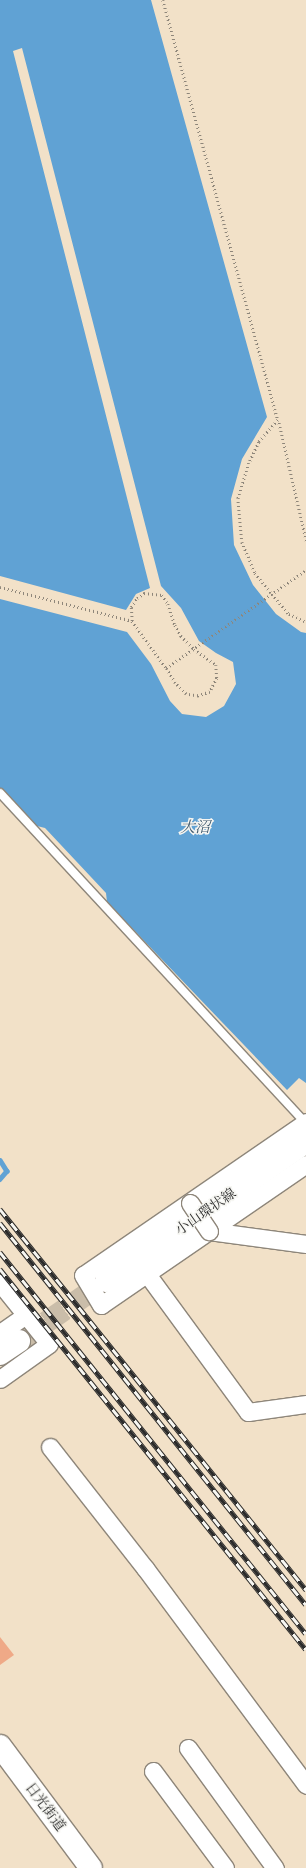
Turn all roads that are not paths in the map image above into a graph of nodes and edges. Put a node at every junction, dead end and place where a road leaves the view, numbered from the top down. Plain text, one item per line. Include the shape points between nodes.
1 (0, 793) edge
2 (306, 1129) edge
3 (306, 1164) edge
4 (190, 1203) junction
5 (209, 1231) junction
6 (306, 1244) edge
7 (147, 1274) junction
8 (106, 1281) tunnel mouth
9 (0, 1283) edge
10 (26, 1316) junction
11 (9, 1337) edge
12 (0, 1354) edge
13 (0, 1379) edge
14 (306, 1404) edge
15 (50, 1447) dead end
16 (0, 1746) edge
17 (188, 1748) dead end
18 (154, 1771) dead end
19 (306, 1785) edge
20 (91, 1868) edge
21 (225, 1868) edge
22 (275, 1868) edge

1 - 2 lane
2 - 4 street
2 - 8 main road, 小山環状線
3 - 5 street
4 - 5 street, bridge
4 - 7 street via 83,1275 101,1305
5 - 6 street
5 - 7 street
7 - 14 street via 248,1412
9 - 10 street
10 - 11 street
10 - 13 street via 49,1344
11 - 12 main road
15 - 19 street via 145,1568
16 - 20 main road, 日光街道
17 - 22 street
18 - 21 street

